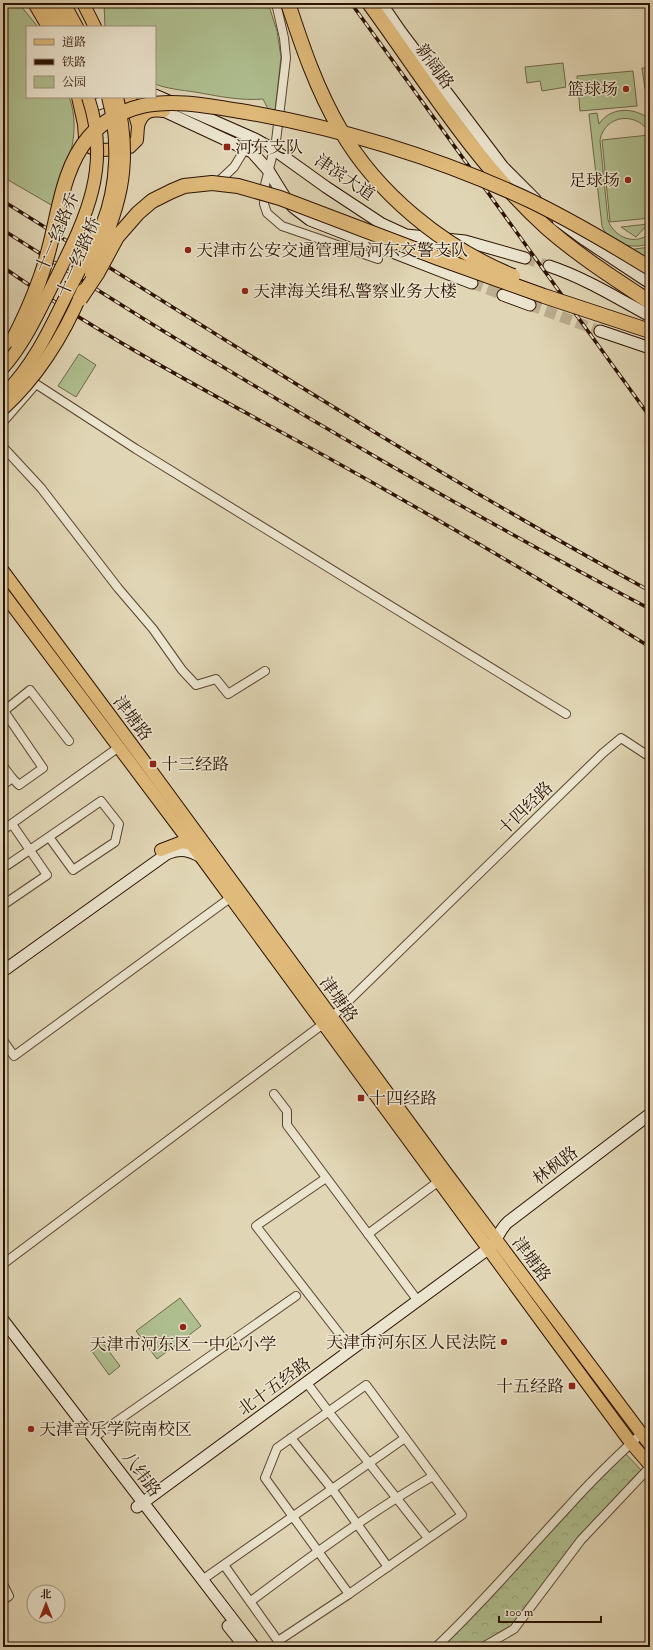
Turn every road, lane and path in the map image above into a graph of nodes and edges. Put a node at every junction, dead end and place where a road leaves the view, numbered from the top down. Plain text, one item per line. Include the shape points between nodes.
1 (34, 3) edge
2 (45, 3) edge
3 (55, 3) edge
4 (64, 3) edge
5 (74, 3) edge
6 (83, 3) edge
7 (276, 3) edge
8 (288, 3) edge
9 (369, 3) edge
10 (381, 3) edge
11 (47, 26) edge
12 (56, 26) edge
13 (66, 26) edge
14 (76, 26) edge
15 (86, 26) edge
16 (94, 26) edge
17 (156, 95) edge
18 (78, 98) edge
19 (88, 98) edge
20 (99, 98) edge
21 (108, 98) edge
22 (114, 98) edge
23 (117, 98) edge
24 (130, 98) edge
25 (81, 111) junction
26 (164, 112) joint
27 (138, 126) junction
28 (245, 149) junction
29 (273, 149) junction
30 (268, 170) junction
31 (208, 190) dead end
32 (525, 258) tunnel mouth
33 (378, 259) dead end
34 (549, 266) tunnel mouth
35 (650, 268) edge
36 (610, 276) junction
37 (472, 283) tunnel mouth
38 (650, 283) edge
39 (650, 294) edge
40 (503, 295) tunnel mouth
41 (80, 298) junction
42 (650, 302) edge
43 (530, 305) tunnel mouth
44 (650, 316) edge
45 (650, 328) edge
46 (600, 331) tunnel mouth
47 (650, 331) edge
48 (650, 348) edge
49 (3, 356) edge
50 (3, 368) edge
51 (3, 384) edge
52 (3, 395) edge
53 (3, 409) edge
54 (3, 422) edge
55 (3, 447) edge
56 (3, 571) edge
57 (19, 593) junction
58 (5, 599) edge
59 (265, 671) dead end
60 (3, 711) edge
61 (566, 714) dead end
62 (69, 741) dead end
63 (118, 746) junction
64 (650, 757) edge
65 (3, 766) edge
66 (12, 778) junction
67 (3, 785) edge
68 (12, 824) junction
69 (3, 830) edge
70 (188, 836) junction
71 (49, 837) junction
72 (30, 850) junction
73 (163, 852) junction
74 (205, 854) junction
75 (3, 868) edge
76 (230, 898) junction
77 (3, 904) edge
78 (3, 963) edge
79 (3, 971) edge
80 (327, 1021) junction
81 (3, 1040) edge
82 (274, 1094) dead end
83 (650, 1114) edge
84 (326, 1178) junction
85 (439, 1181) junction
86 (368, 1234) junction
87 (493, 1245) junction
88 (3, 1264) edge
89 (296, 1296) dead end
90 (418, 1301) junction
91 (3, 1320) edge
92 (3, 1331) edge
93 (352, 1350) junction
94 (307, 1383) junction
95 (328, 1412) junction
96 (641, 1434) junction
97 (93, 1438) junction
98 (291, 1438) junction
99 (405, 1438) junction
100 (631, 1443) junction
101 (650, 1445) edge
102 (369, 1462) junction
103 (650, 1466) edge
104 (433, 1476) junction
105 (332, 1489) junction
106 (396, 1497) junction
107 (140, 1505) junction
108 (293, 1516) junction
109 (358, 1524) junction
110 (428, 1538) junction
111 (318, 1551) junction
112 (224, 1565) junction
113 (388, 1566) junction
114 (202, 1580) junction
115 (3, 1584) edge
116 (349, 1594) junction
117 (3, 1600) edge
118 (251, 1602) junction
119 (245, 1647) edge
120 (254, 1647) edge
121 (436, 1647) edge
122 (483, 1647) edge

1 - 11 main road
2 - 12 main road
3 - 13 main road
4 - 14 main road
5 - 15 main road
6 - 16 main road
7 - 29 street via 286,58
8 - 45 highway, bridge via 306,57 340,130 375,179 411,214 460,250 499,270
9 - 36 highway, 新阔路, bridge via 474,149 505,186 574,251
10 - 38 street via 503,167 526,192 570,229
17 - 29 street, 津滨大道
18 - 25 main road
19 - 50 main road, 十一经路乔, bridge via 96,127 97,151 90,203 32,325
20 - 51 main road, 十一经路桥 via 105,122 107,170 97,216 42,328
21 - 52 main road, 十一经路桥, bridge via 114,131 115,166 111,194 102,225 36,352
22 - 25 street
23 - 41 main road, 十一经路桥, bridge via 124,132 123,180 103,246
24 - 27 main road
25 - 27 main road via 85,138 94,150 121,150 130,146 137,140
26 - 27 main road via 146,112
26 - 28 street
28 - 30 street via 252,152
28 - 31 street via 234,167
29 - 30 street
29 - 32 street, 津滨大道 via 382,224 406,235 465,241
30 - 33 street via 264,204 267,213 282,226
30 - 37 street via 286,199 300,214 310,220
34 - 44 street via 591,284
35 - 49 highway, bridge via 590,232 532,202 398,148 333,129 259,114 186,104 154,105 128,111 109,120 80,150 66,182 34,297
36 - 39 highway
36 - 42 highway
40 - 43 street
41 - 47 highway, bridge via 118,237 138,213 152,201 184,186 212,183 238,186 280,198 445,261
41 - 53 main road, 十一经路桥, bridge via 49,354 25,386
46 - 48 street
54 - 61 street via 36,384 136,449
55 - 59 street via 41,488 196,685 216,679 228,694
56 - 57 main road, 津塘路
57 - 58 street
57 - 70 main road, 津塘路
58 - 63 main road, 津塘路
60 - 62 street via 30,690
60 - 66 street via 44,768 19,784
63 - 68 street
63 - 70 main road, 津塘路
64 - 80 street, 十四经路 via 621,738
65 - 66 street
66 - 67 street
68 - 69 street
68 - 72 street
70 - 73 main road
70 - 74 main road, 津塘路
71 - 71 street via 101,801 119,824 115,842 73,870
71 - 72 street
72 - 75 street
72 - 77 street via 47,875
73 - 74 street via 184,850
73 - 78 street
73 - 79 street
74 - 76 main road, 津塘路
74 - 80 main road, 津塘路
76 - 80 main road, 津塘路
76 - 81 street via 14,1056
80 - 85 main road, 津塘路
80 - 87 main road, 津塘路
80 - 88 street, 十四经路
82 - 84 street via 287,1111 287,1125
83 - 87 street, 林枫路 via 508,1222 501,1229
84 - 86 street
84 - 93 street via 256,1226
85 - 86 street
85 - 87 main road, 津塘路
86 - 90 street
87 - 90 street, 北十五经路
87 - 96 main road, 津塘路
87 - 100 main road, 津塘路
89 - 97 street
90 - 93 street, 北十五经路
91 - 97 street, 八纬路
92 - 107 street, 八纬路
93 - 94 street, 北十五经路
94 - 95 street
94 - 107 street, 北十五经路
95 - 98 street
95 - 99 street via 366,1385
95 - 102 street
96 - 100 street
96 - 101 main road, 津塘路
97 - 107 street, 八纬路
98 - 105 street
98 - 108 street via 277,1448 266,1478
99 - 102 street
99 - 104 street
100 - 103 main road, 津塘路
100 - 121 street via 568,1506
102 - 105 street
102 - 106 street
103 - 122 street via 581,1540 514,1629
104 - 106 street
104 - 110 street via 462,1515
105 - 108 street
105 - 109 street
106 - 109 street
106 - 110 street
107 - 114 street, 八纬路
107 - 119 street, 八纬路
108 - 111 street
108 - 112 street
109 - 111 street
109 - 113 street
110 - 113 street
111 - 116 street
111 - 118 street
112 - 114 street
112 - 118 street
113 - 116 street
114 - 120 street, 八纬路
115 - 117 street via 9,1596
116 - 118 street via 278,1641

